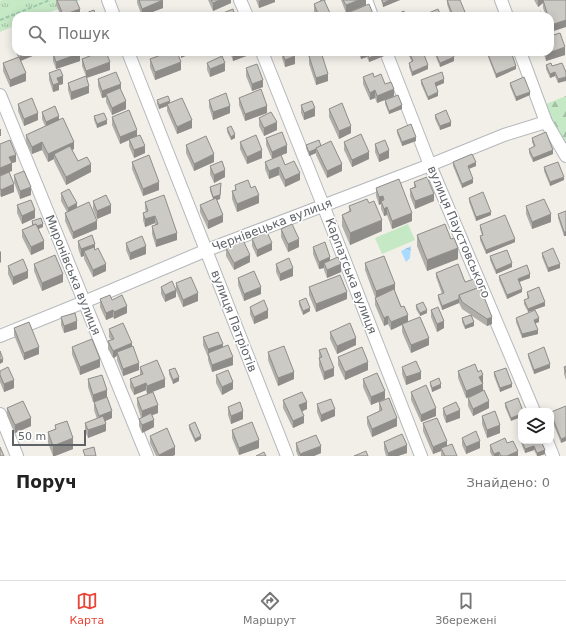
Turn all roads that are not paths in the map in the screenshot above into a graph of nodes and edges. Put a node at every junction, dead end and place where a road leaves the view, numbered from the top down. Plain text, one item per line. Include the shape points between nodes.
1 (108, 0) edge
2 (240, 0) edge
3 (366, 0) edge
4 (501, 0) edge
5 (112, 12) edge
6 (245, 12) edge
7 (370, 12) edge
8 (506, 12) edge
9 (130, 56) edge
10 (264, 56) edge
11 (388, 56) edge
12 (521, 56) edge
13 (0, 95) edge
14 (546, 122) junction
15 (566, 156) edge
16 (430, 165) junction
17 (324, 205) junction
18 (207, 250) junction
19 (84, 302) junction
20 (0, 336) edge
21 (533, 408) edge
22 (0, 414) edge
23 (548, 444) edge
24 (17, 456) edge
25 (147, 456) edge
26 (287, 456) edge
27 (422, 456) edge
28 (553, 456) edge

1 - 5 street
2 - 6 street
3 - 7 street
4 - 8 street
9 - 18 street, вулиця Патріотів
10 - 17 street, Карпатська вулиця
11 - 16 street, вулиця Паустовського
12 - 14 street
13 - 19 street, Миронівська вулиця
14 - 15 street
14 - 16 street, Чернівецька вулиця via 504,135
16 - 17 street, Чернівецька вулиця
16 - 21 street, вулиця Паустовського
17 - 18 street, Чернівецька вулиця
17 - 27 street, Карпатська вулиця
18 - 19 street, Чернівецька вулиця
18 - 26 street, вулиця Патріотів
19 - 20 street, Чернівецька вулиця
19 - 25 street, Миронівська вулиця
22 - 24 street
23 - 28 street

